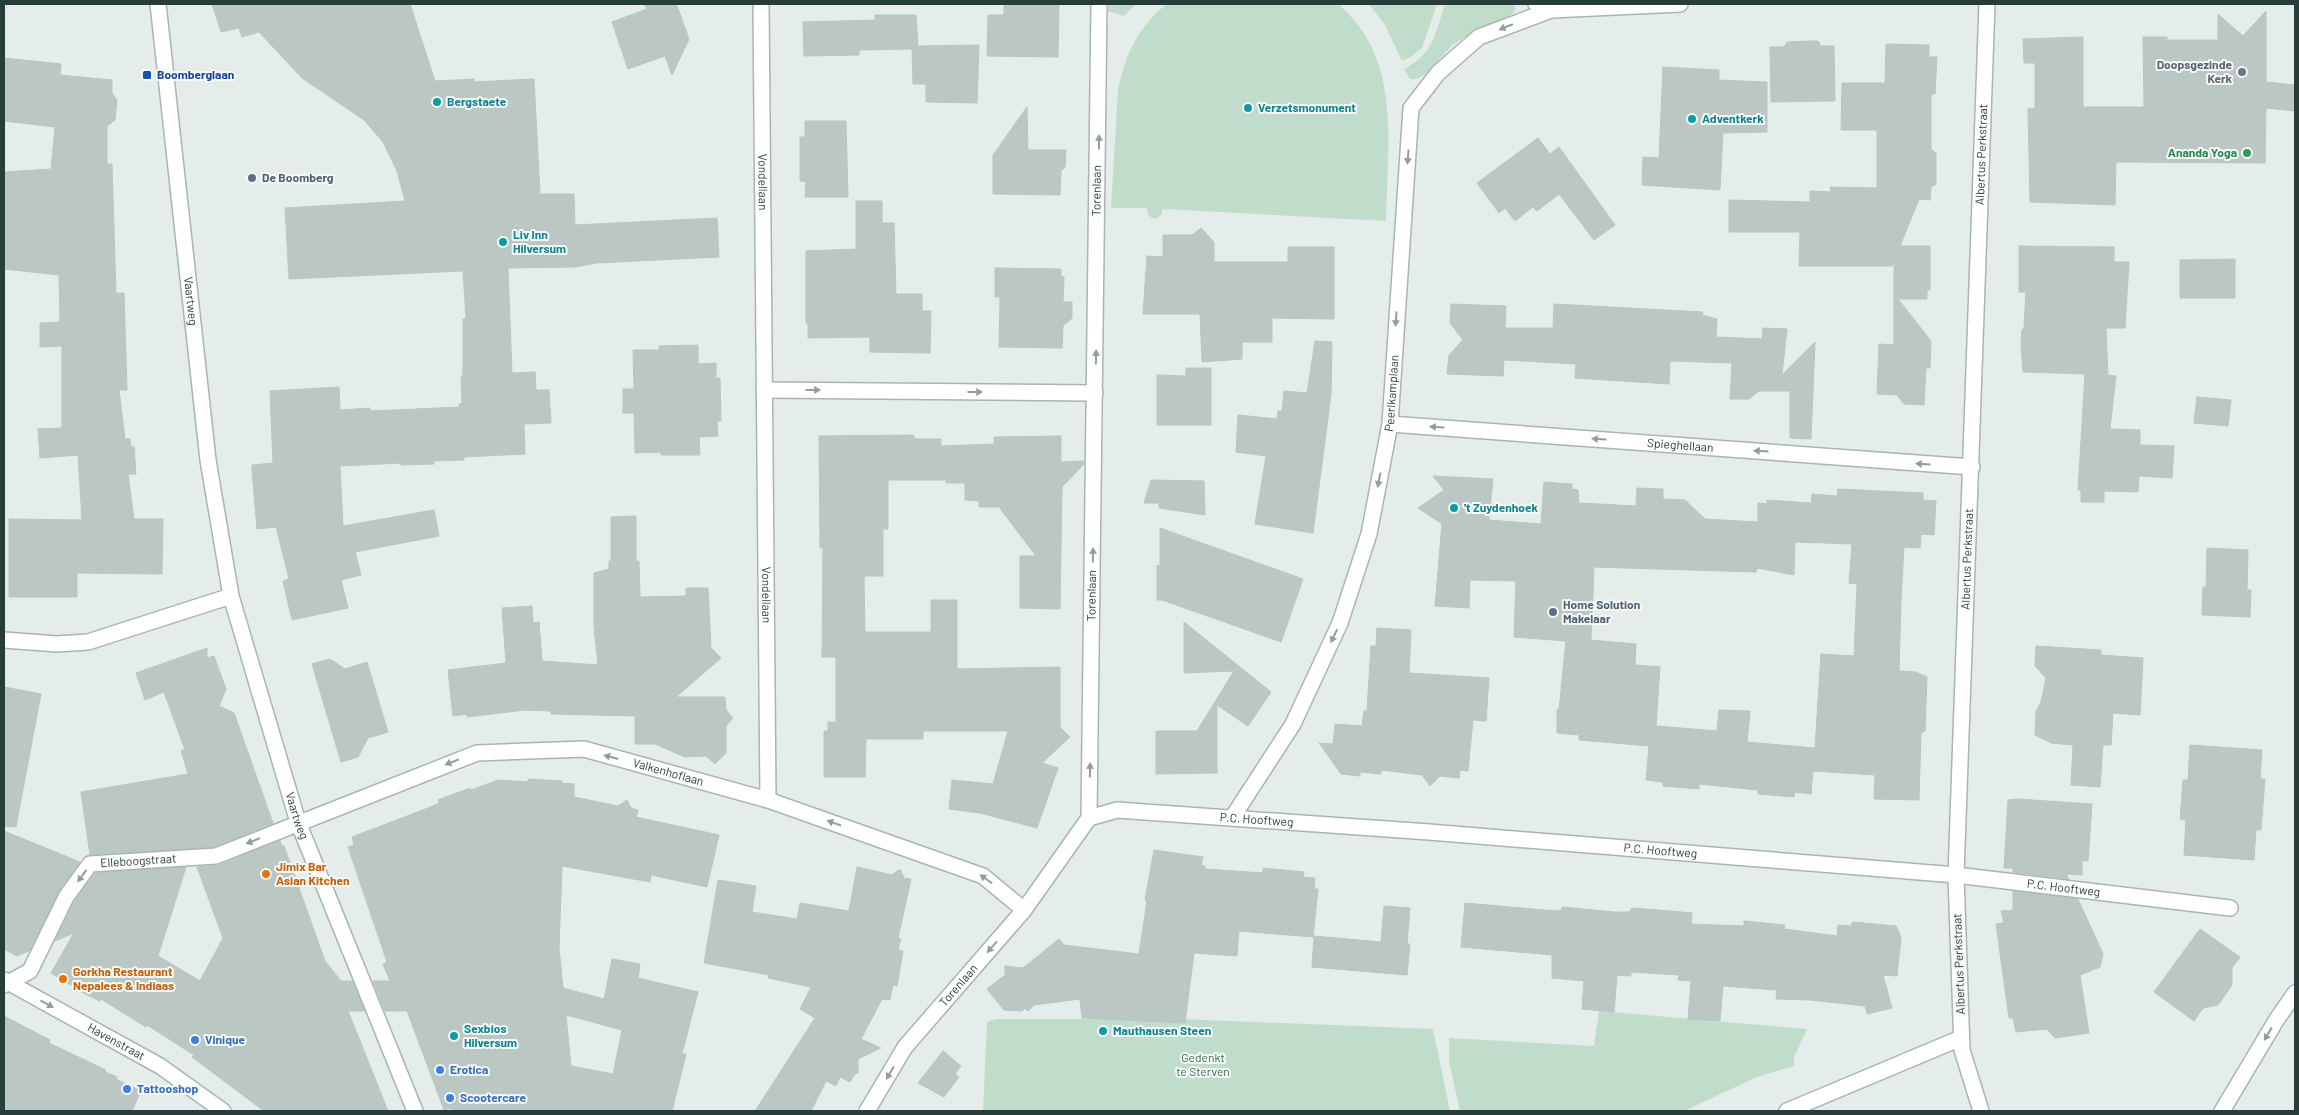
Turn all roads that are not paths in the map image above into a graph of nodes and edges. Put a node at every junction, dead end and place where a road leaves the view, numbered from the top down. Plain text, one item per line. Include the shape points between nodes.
1 (158, 4) edge
2 (762, 4) edge
3 (1099, 4) edge
4 (1536, 4) edge
5 (1680, 4) edge
6 (1987, 4) edge
7 (1551, 10) junction
8 (764, 390) junction
9 (1095, 393) junction
10 (1390, 424) junction
11 (1972, 467) junction
12 (231, 596) junction
13 (4, 640) edge
14 (768, 800) junction
15 (1089, 818) junction
16 (1232, 818) junction
17 (298, 822) junction
18 (1956, 875) junction
19 (2230, 908) dead end
20 (1024, 910) junction
21 (5, 983) edge
22 (2295, 993) edge
23 (1961, 1038) junction
24 (223, 1111) edge
25 (415, 1111) edge
26 (868, 1111) edge
27 (1788, 1111) edge
28 (1980, 1111) edge
29 (2222, 1111) edge

1 - 12 street, Vaartweg via 208,460
2 - 8 street, Vondellaan
9 -> 3 street, Torenlaan
4 - 7 street
5 - 7 street
6 - 11 street, Albertus Perkstraat
7 -> 10 street, Peerlkamplaan via 1479,37 1438,72 1412,108
8 -> 9 street
8 - 14 street, Vondellaan
15 -> 9 street, Torenlaan
11 -> 10 street, Spieghellaan
10 -> 16 street, Peerlkamplaan via 1369,534 1340,623 1293,724
11 - 18 street, Albertus Perkstraat
12 - 13 street via 88,642 57,644
12 - 17 street, Vaartweg
14 -> 17 street, Valkenhoflaan via 584,749 477,752
20 -> 14 street, Valkenhoflaan via 983,876
15 - 16 street, P.C. Hooftweg via 1116,810
15 - 20 street, Torenlaan
16 - 18 street, P.C. Hooftweg
17 -> 21 street, Elleboogstraat via 216,856 90,864 66,897 30,971
17 - 25 street, Vaartweg
18 - 19 street, P.C. Hooftweg
18 - 23 street, Albertus Perkstraat
20 -> 26 street, Torenlaan via 905,1047
21 -> 24 street, Havenstraat via 160,1066
22 -> 29 street
23 - 27 street
23 - 28 street, Albertus Perkstraat

